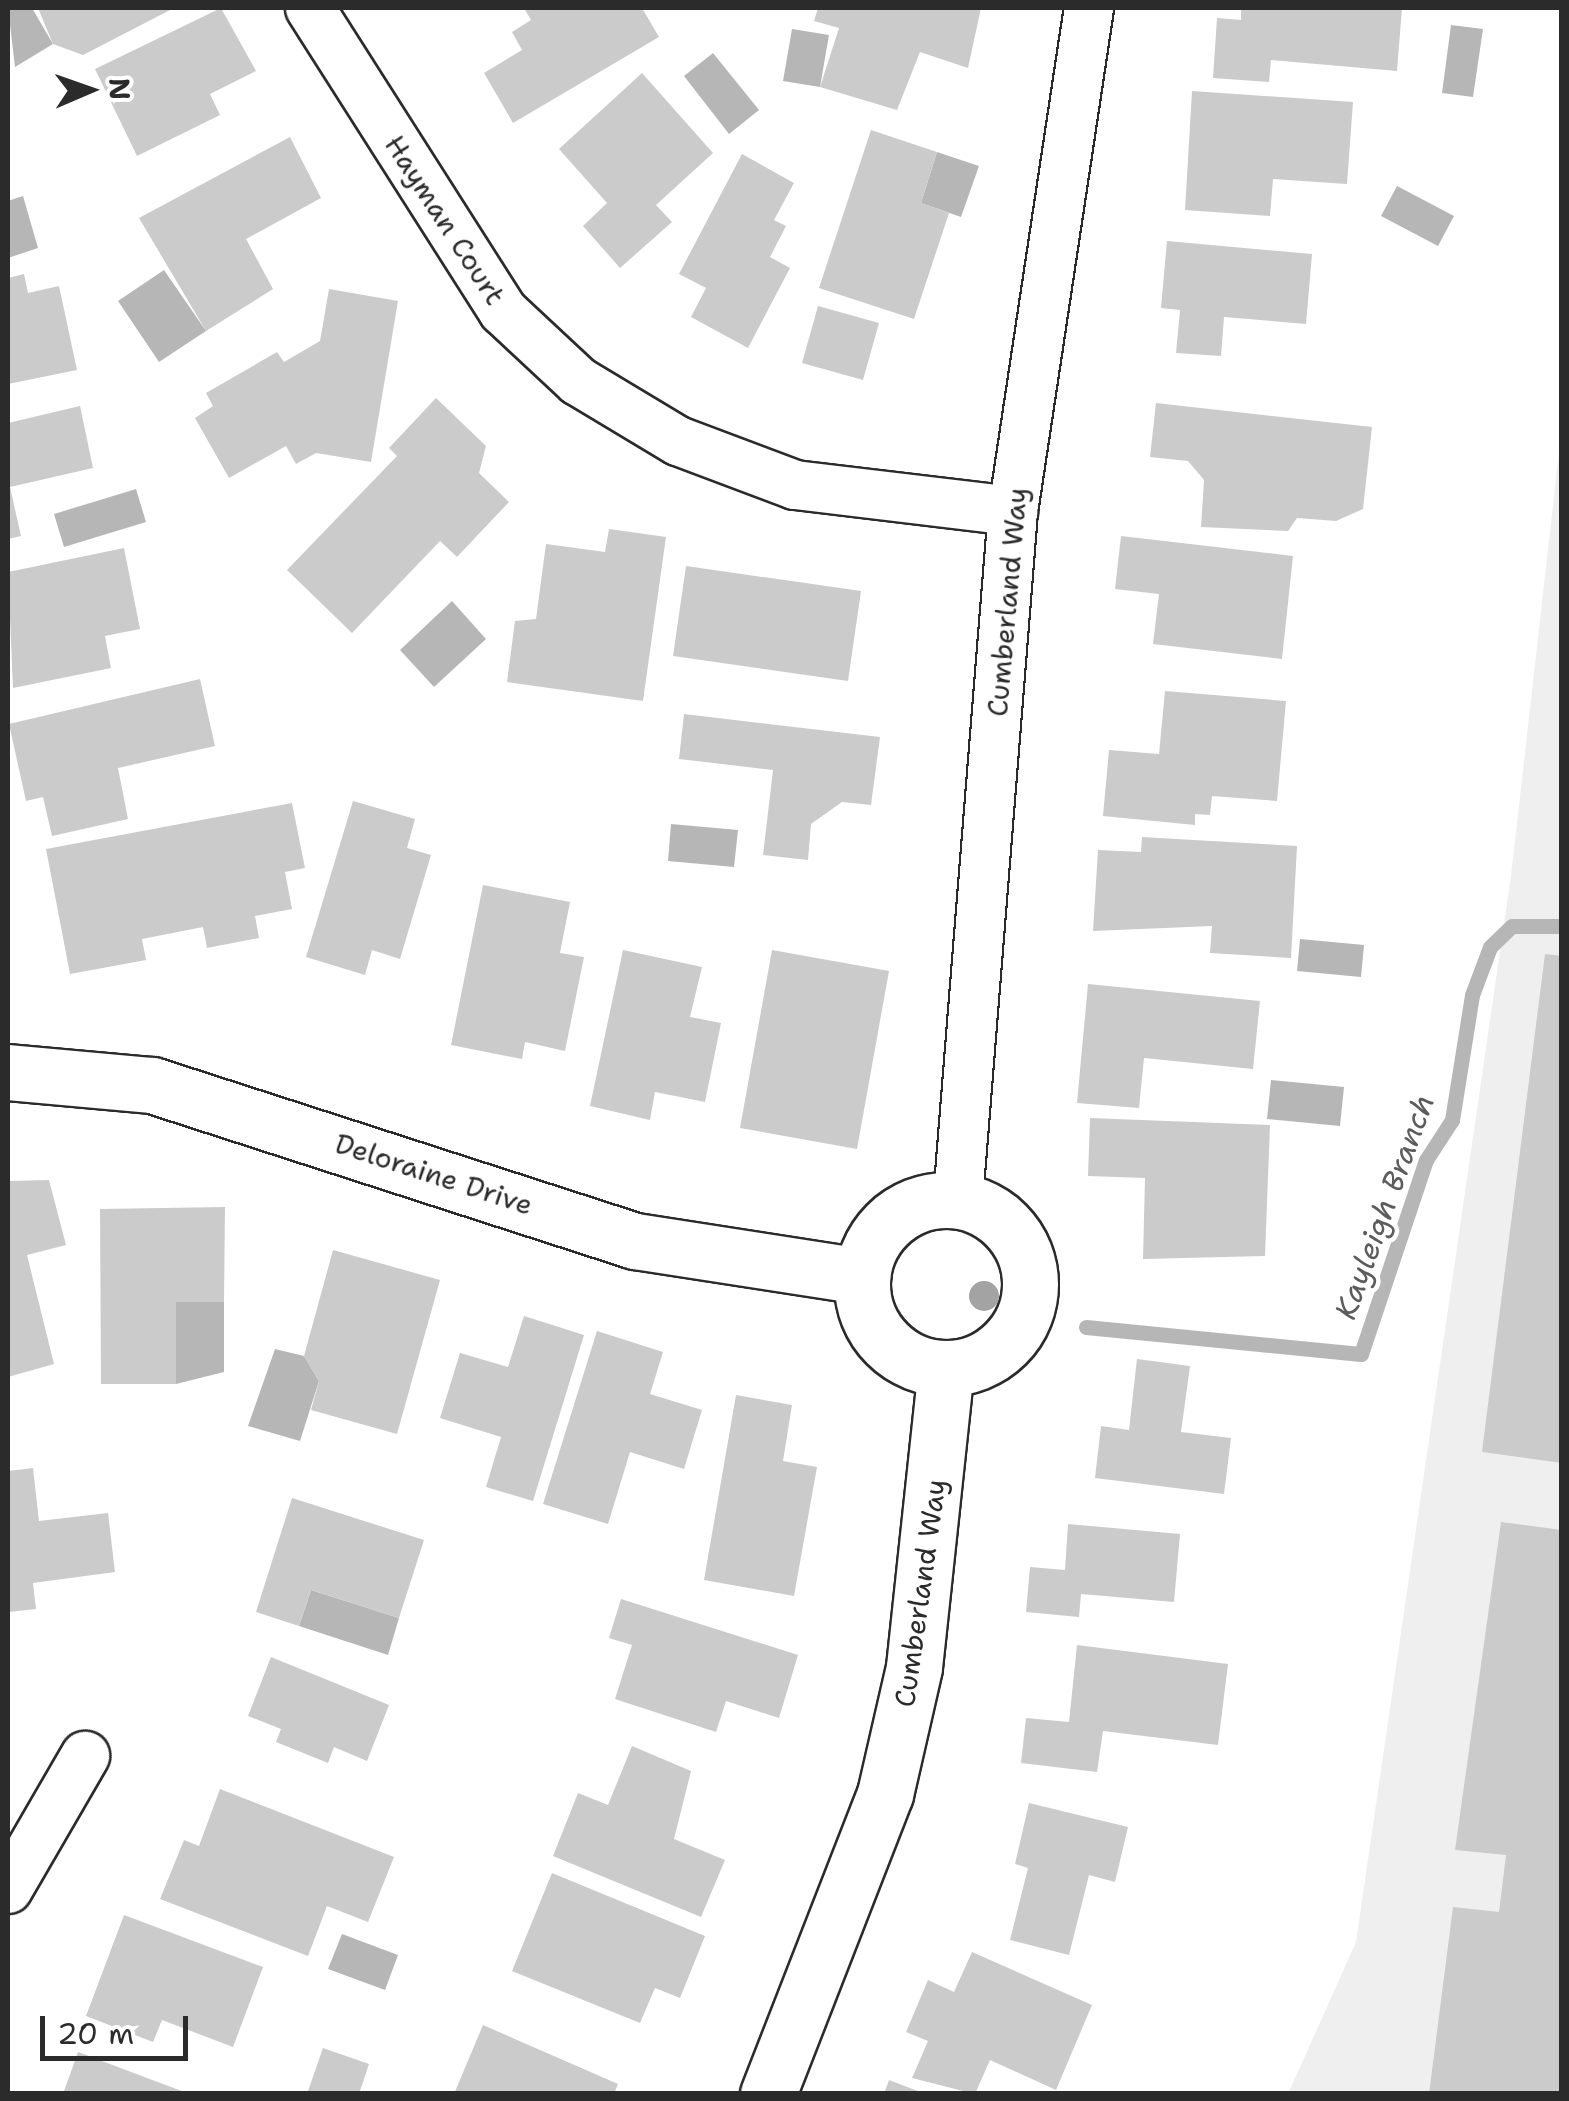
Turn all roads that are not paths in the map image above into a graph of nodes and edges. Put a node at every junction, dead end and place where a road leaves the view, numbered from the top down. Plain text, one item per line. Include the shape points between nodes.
1 (310, 8) edge
2 (1089, 8) edge
3 (1013, 510) junction
4 (8, 1072) edge
5 (958, 1200) junction
6 (862, 1276) junction
7 (946, 1370) junction
8 (85, 1756) dead end
9 (8, 1890) edge
10 (768, 2094) edge

1 - 3 street, Hayman Court via 503,311 578,381 678,440 794,485
2 - 3 street, Cumberland Way
3 - 5 street, Cumberland Way
4 - 6 street, Deloraine Drive via 152,1085 635,1241
5 - 6 street via 905,1209 884,1226
5 - 7 street via 1008,1225 1031,1276 1018,1330 974,1365
6 - 7 street via 875,1330 894,1352
7 - 10 street, Cumberland Way via 914,1667 885,1794
8 - 9 street

